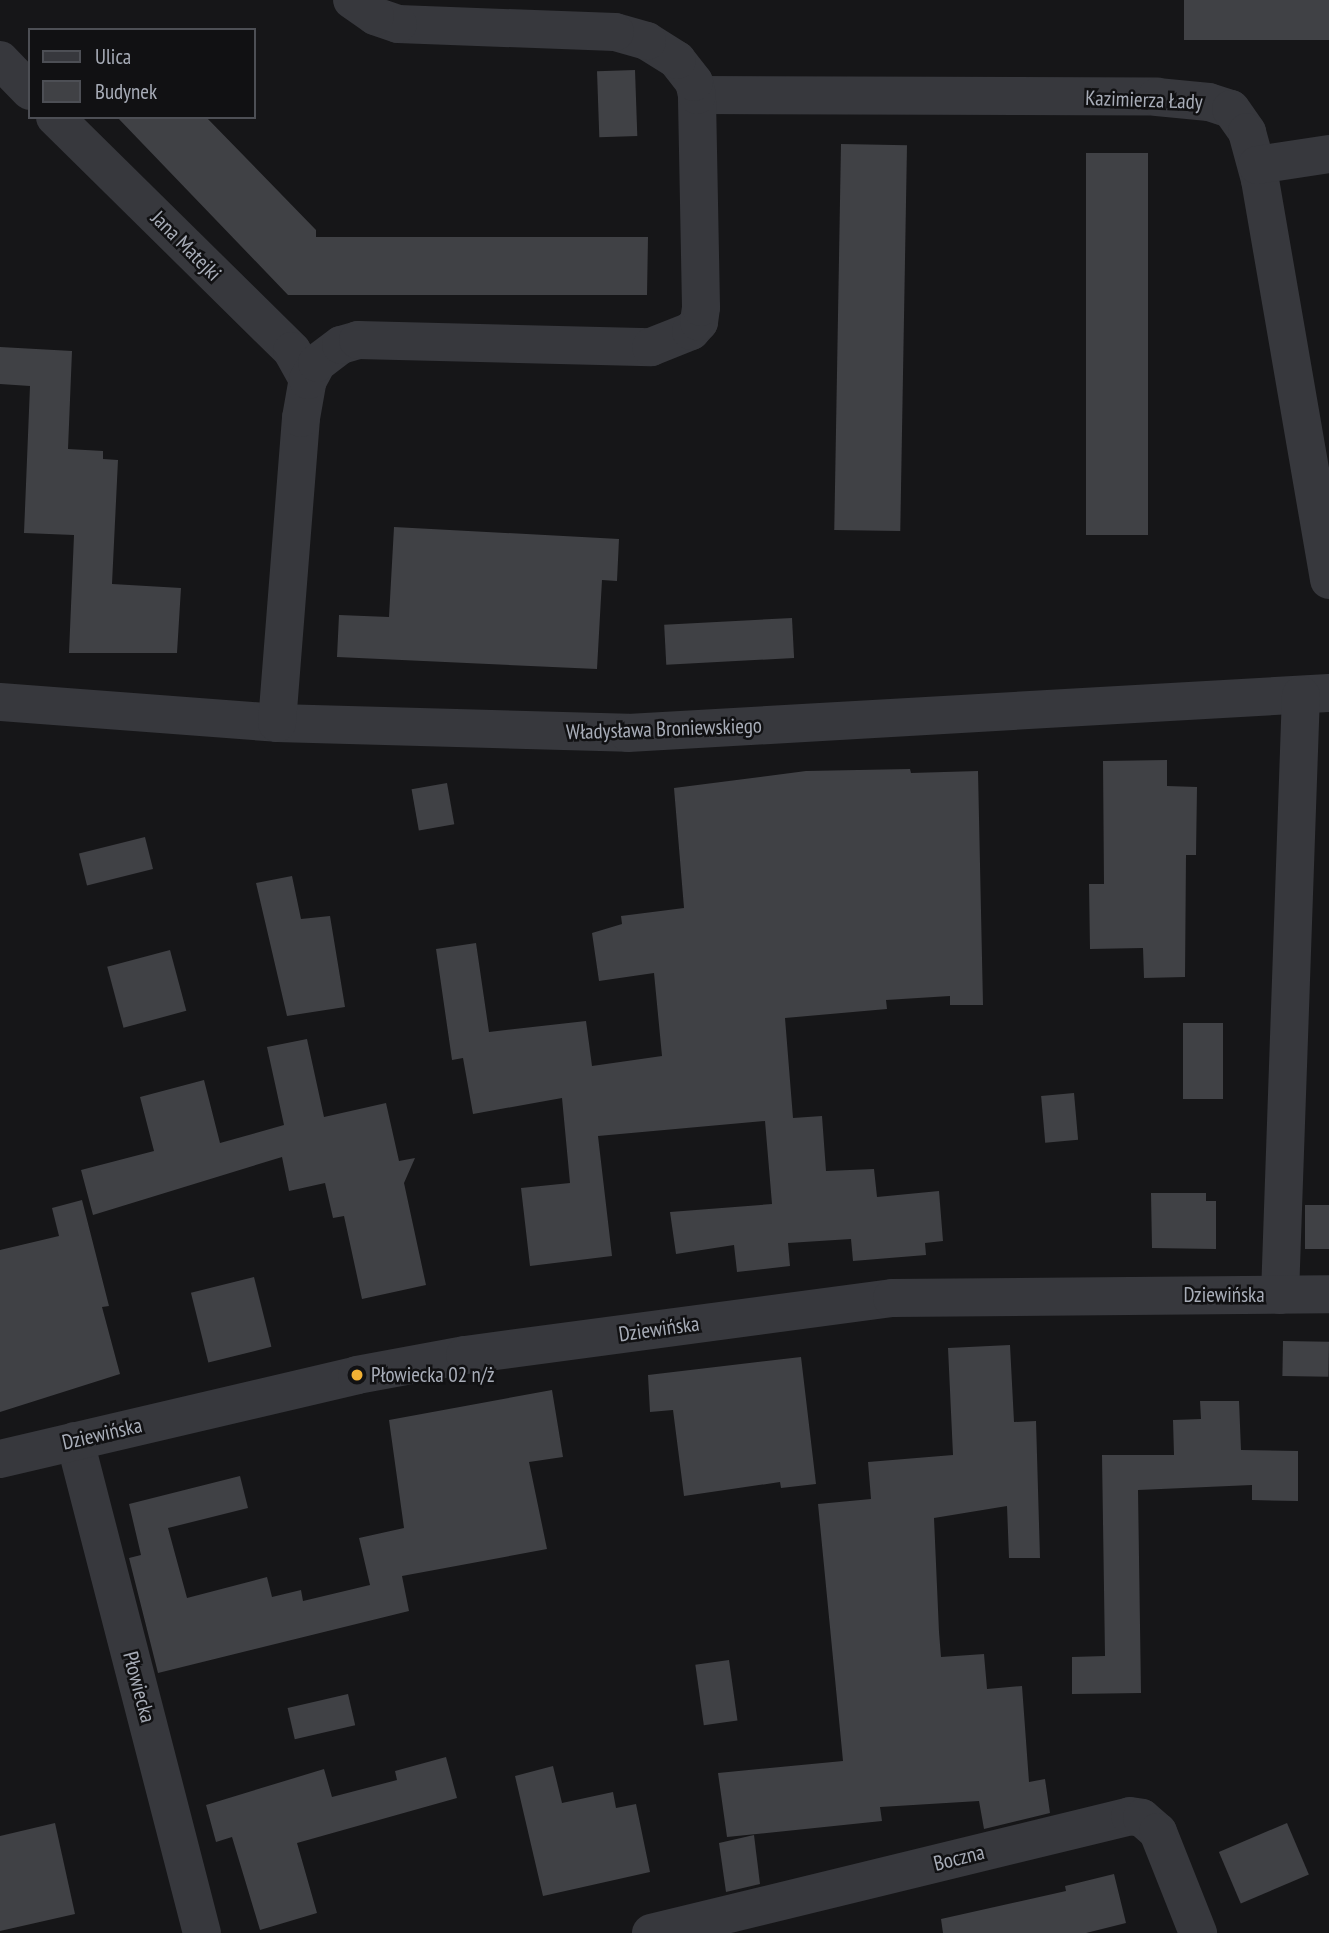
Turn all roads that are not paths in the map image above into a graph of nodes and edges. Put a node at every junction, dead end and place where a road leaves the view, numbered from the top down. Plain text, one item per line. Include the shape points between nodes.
1 (352, 0) edge
2 (0, 60) edge
3 (28, 89) edge
4 (697, 95) junction
5 (57, 119) edge
6 (1329, 154) edge
7 (1257, 165) junction
8 (308, 380) junction
9 (1329, 580) edge
10 (1315, 694) edge
11 (0, 702) edge
12 (277, 723) junction
13 (1329, 1294) edge
14 (1280, 1295) junction
15 (75, 1441) junction
16 (0, 1459) edge
17 (202, 1933) edge
18 (651, 1933) edge
19 (1198, 1933) edge

1 - 4 street via 375,16 398,24 624,34 647,41 677,60 694,82
2 - 3 street
4 - 7 street, Kazimierza Łady via 1144,97 1209,102 1222,104 1239,118
4 - 8 street via 701,307 699,322 691,331 651,347 358,340 327,354
5 - 8 street, Jana Matejki via 292,351
6 - 7 street
7 - 9 street, Kazimierza Łady
8 - 12 street via 301,418
10 - 12 street, Władysława Broniewskiego via 628,733
10 - 14 street
11 - 12 street, Władysława Broniewskiego
13 - 14 street, Dziewińska
14 - 15 street, Dziewińska via 892,1298 465,1355 357,1375
15 - 16 street, Dziewińska
15 - 17 street, Płowiecka
18 - 19 street, Boczna via 1130,1816 1142,1818 1157,1832

